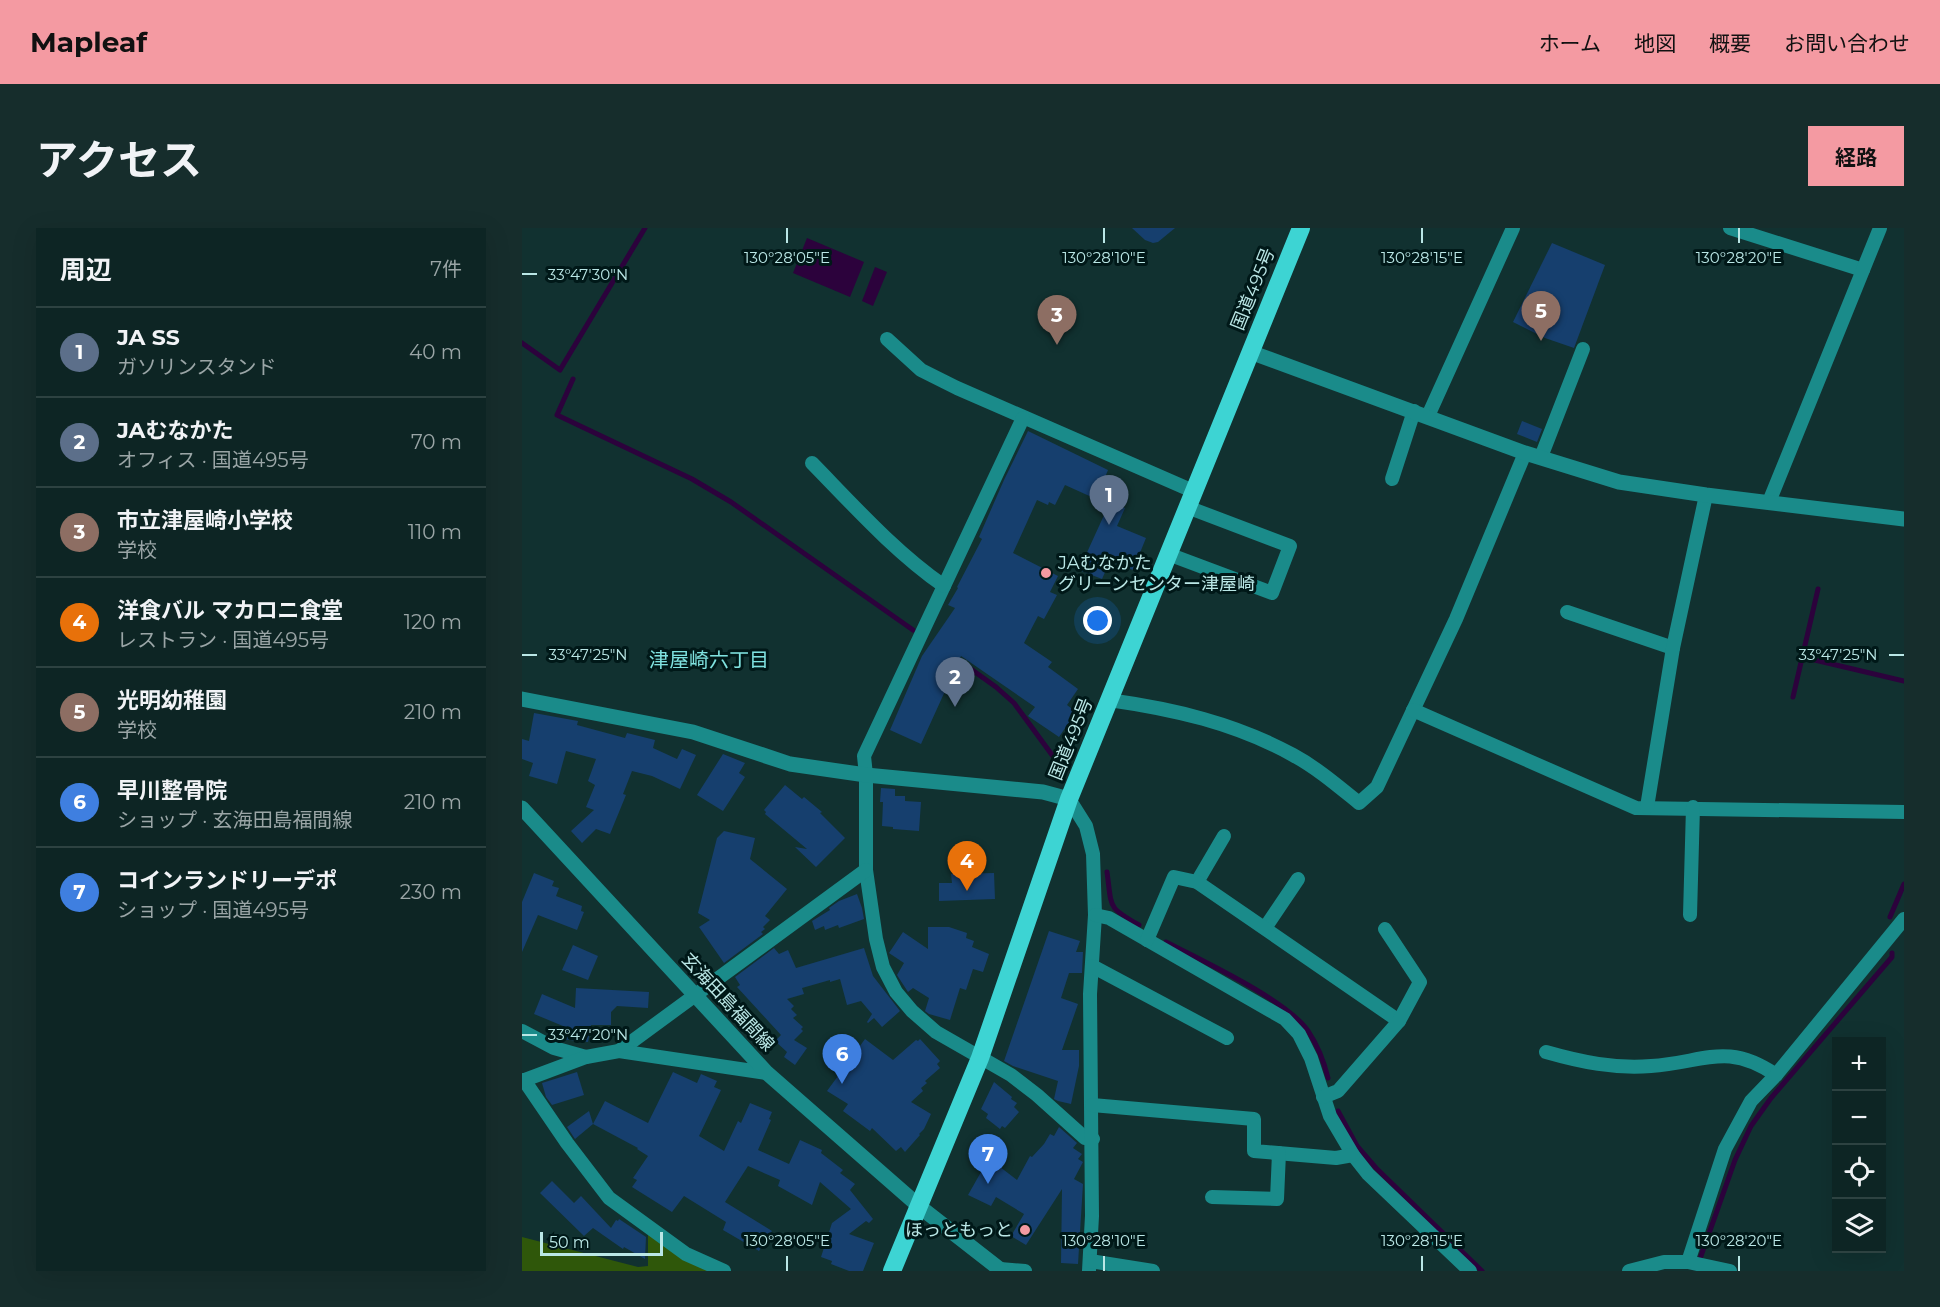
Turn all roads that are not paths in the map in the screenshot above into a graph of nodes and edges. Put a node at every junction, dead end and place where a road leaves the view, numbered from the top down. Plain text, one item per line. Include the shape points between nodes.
1 (1300, 228) edge
2 (1513, 228) edge
3 (1730, 228) edge
4 (1880, 228) edge
5 (1863, 270) junction
6 (887, 339) dead end
7 (1583, 349) dead end
8 (1250, 352) junction
9 (1421, 414) junction
10 (1023, 418) junction
11 (1525, 453) junction
12 (1541, 458) junction
13 (812, 463) dead end
14 (1392, 478) dead end
15 (1706, 495) junction
16 (1190, 499) junction
17 (1769, 502) junction
18 (1904, 519) edge
19 (1168, 554) junction
20 (945, 586) junction
21 (1567, 612) dead end
22 (1673, 648) junction
23 (522, 699) edge
24 (1109, 700) junction
25 (1413, 710) junction
26 (866, 775) junction
27 (1069, 799) junction
28 (1647, 807) junction
29 (1693, 807) junction
30 (522, 808) edge
31 (1904, 812) edge
32 (1224, 836) dead end
33 (866, 870) junction
34 (1298, 879) dead end
35 (1197, 882) junction
36 (1095, 915) junction
37 (1690, 915) dead end
38 (1904, 919) edge
39 (1264, 928) junction
40 (1386, 929) dead end
41 (1147, 940) junction
42 (1092, 966) junction
43 (695, 996) junction
44 (1398, 1021) junction
45 (522, 1031) edge
46 (1227, 1038) dead end
47 (619, 1051) junction
48 (1546, 1052) dead end
49 (586, 1057) junction
50 (980, 1058) junction
51 (767, 1073) junction
52 (1776, 1075) junction
53 (523, 1081) edge
54 (1323, 1097) junction
55 (1092, 1105) junction
56 (1093, 1139) junction
57 (1279, 1153) junction
58 (1353, 1155) junction
59 (1212, 1197) dead end
60 (920, 1207) junction
61 (1688, 1262) junction
62 (1089, 1266) edge
63 (1001, 1270) edge
64 (724, 1271) edge
65 (892, 1271) edge
66 (1025, 1271) edge
67 (1153, 1271) edge
68 (1470, 1271) edge
69 (1629, 1271) edge
70 (1730, 1271) edge

1 - 8 highway, 国道495号
2 - 9 street
3 - 5 street
4 - 5 street
5 - 17 street
6 - 10 street via 921,370
7 - 12 street
8 - 9 street
8 - 16 highway, 国道495号
9 - 11 street
9 - 14 street
10 - 16 street
10 - 20 street
11 - 12 street
11 - 25 street via 1456,619
12 - 15 street via 1619,482
13 - 20 street via 867,520
15 - 17 street
15 - 22 street
16 - 19 highway, 国道495号
16 - 19 street via 1290,546 1272,593
17 - 18 street
19 - 24 highway, 国道495号
20 - 26 street via 864,756
21 - 22 street
22 - 28 street
23 - 26 street via 693,732 790,764
24 - 25 street via 1208,719 1252,736 1293,755 1359,803 1377,787
24 - 27 highway, 国道495号
25 - 28 street via 1636,808
26 - 27 street via 1042,792
26 - 33 street
27 - 36 street via 1086,826 1093,854
27 - 50 highway, 国道495号
28 - 29 street
29 - 31 street
29 - 37 street
30 - 43 street, 玄海田島福間線
32 - 35 street
33 - 43 street
33 - 50 street via 876,939 897,992 936,1032
34 - 39 street
35 - 39 street
35 - 41 street via 1174,877
36 - 41 street via 1109,918
36 - 42 street
38 - 52 street
39 - 44 street
40 - 44 street via 1420,982
41 - 54 street via 1285,1019 1299,1034 1311,1058
42 - 46 street
42 - 55 street
43 - 47 street
43 - 51 street, 玄海田島福間線
44 - 54 street via 1338,1091
45 - 49 street via 554,1048
47 - 49 street
47 - 51 street
48 - 52 street via 1606,1066 1653,1066 1730,1055 1760,1064
49 - 53 street
50 - 56 street via 1011,1075 1085,1138
50 - 60 highway, 国道495号
51 - 60 street, 玄海田島福間線
52 - 61 street via 1752,1101 1725,1149
53 - 64 street via 609,1198 686,1254
54 - 58 street
55 - 56 street
55 - 57 street via 1254,1119 1254,1151
56 - 62 street
57 - 58 street via 1336,1158
57 - 59 street via 1277,1199
58 - 68 street
60 - 63 street, 玄海田島福間線
60 - 65 highway, 国道495号
61 - 69 street via 1664,1262
61 - 70 street
62 - 67 street
63 - 66 street

